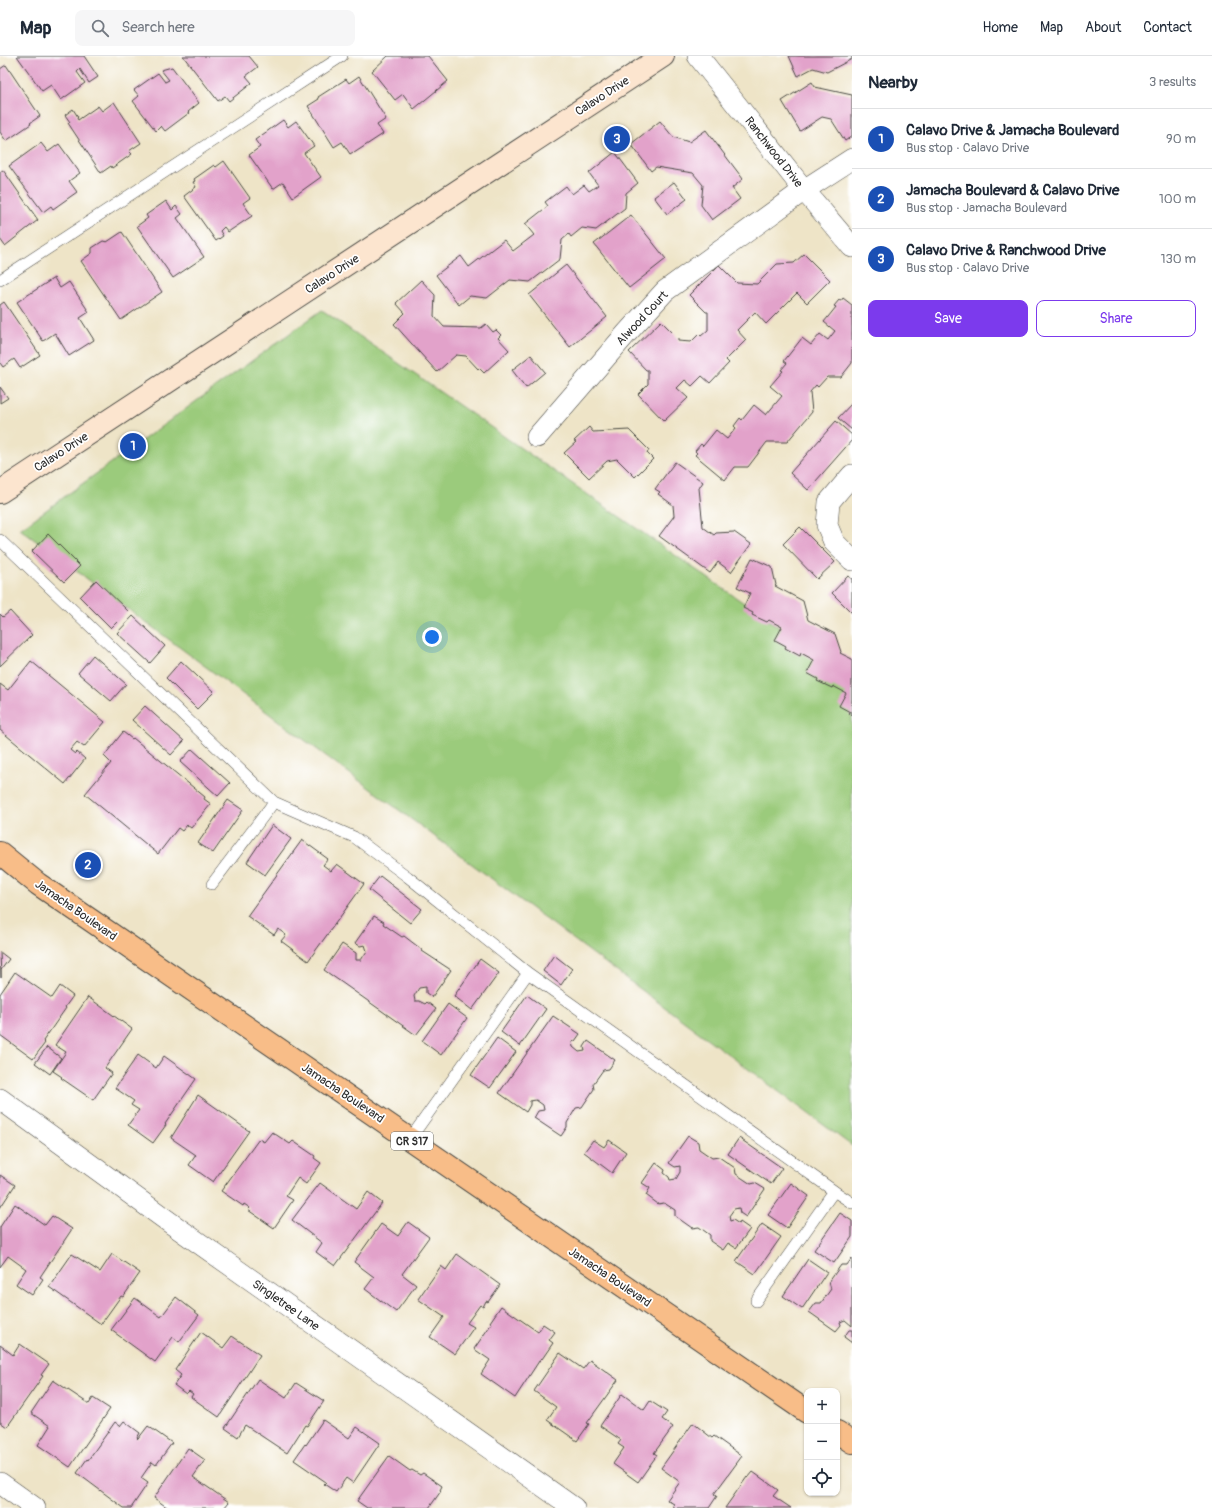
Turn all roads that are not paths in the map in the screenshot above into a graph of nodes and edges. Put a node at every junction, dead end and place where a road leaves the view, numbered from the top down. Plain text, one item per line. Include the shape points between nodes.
1 (342, 56) edge
2 (663, 56) edge
3 (698, 56) edge
4 (852, 159) edge
5 (804, 190) junction
6 (852, 247) edge
7 (0, 280) edge
8 (537, 437) dead end
9 (852, 475) edge
10 (0, 492) edge
11 (0, 540) edge
12 (852, 560) edge
13 (274, 802) junction
14 (0, 853) edge
15 (212, 884) dead end
16 (528, 972) junction
17 (0, 1099) edge
18 (410, 1139) junction
19 (834, 1191) junction
20 (852, 1203) edge
21 (756, 1301) dead end
22 (804, 1410) edge
23 (840, 1434) edge
24 (852, 1442) edge
25 (0, 1483) edge
26 (35, 1508) edge
27 (574, 1508) edge

1 - 7 lane
2 - 10 street, Calavo Drive
3 - 5 street, Ranchwood Drive
4 - 5 street, Alwood Court
5 - 6 street, Ranchwood Drive
5 - 8 street, Alwood Court via 665,291
9 - 12 street via 829,502 827,525 834,542
11 - 13 lane
13 - 15 lane
13 - 16 lane via 354,837
14 - 18 main road, Jamacha Boulevard / CR S17 via 38,884
16 - 18 lane
16 - 19 lane
17 - 27 street, Singletree Lane
18 - 22 main road, Jamacha Boulevard / CR S17
19 - 20 lane
19 - 21 lane
23 - 24 main road
25 - 26 street

